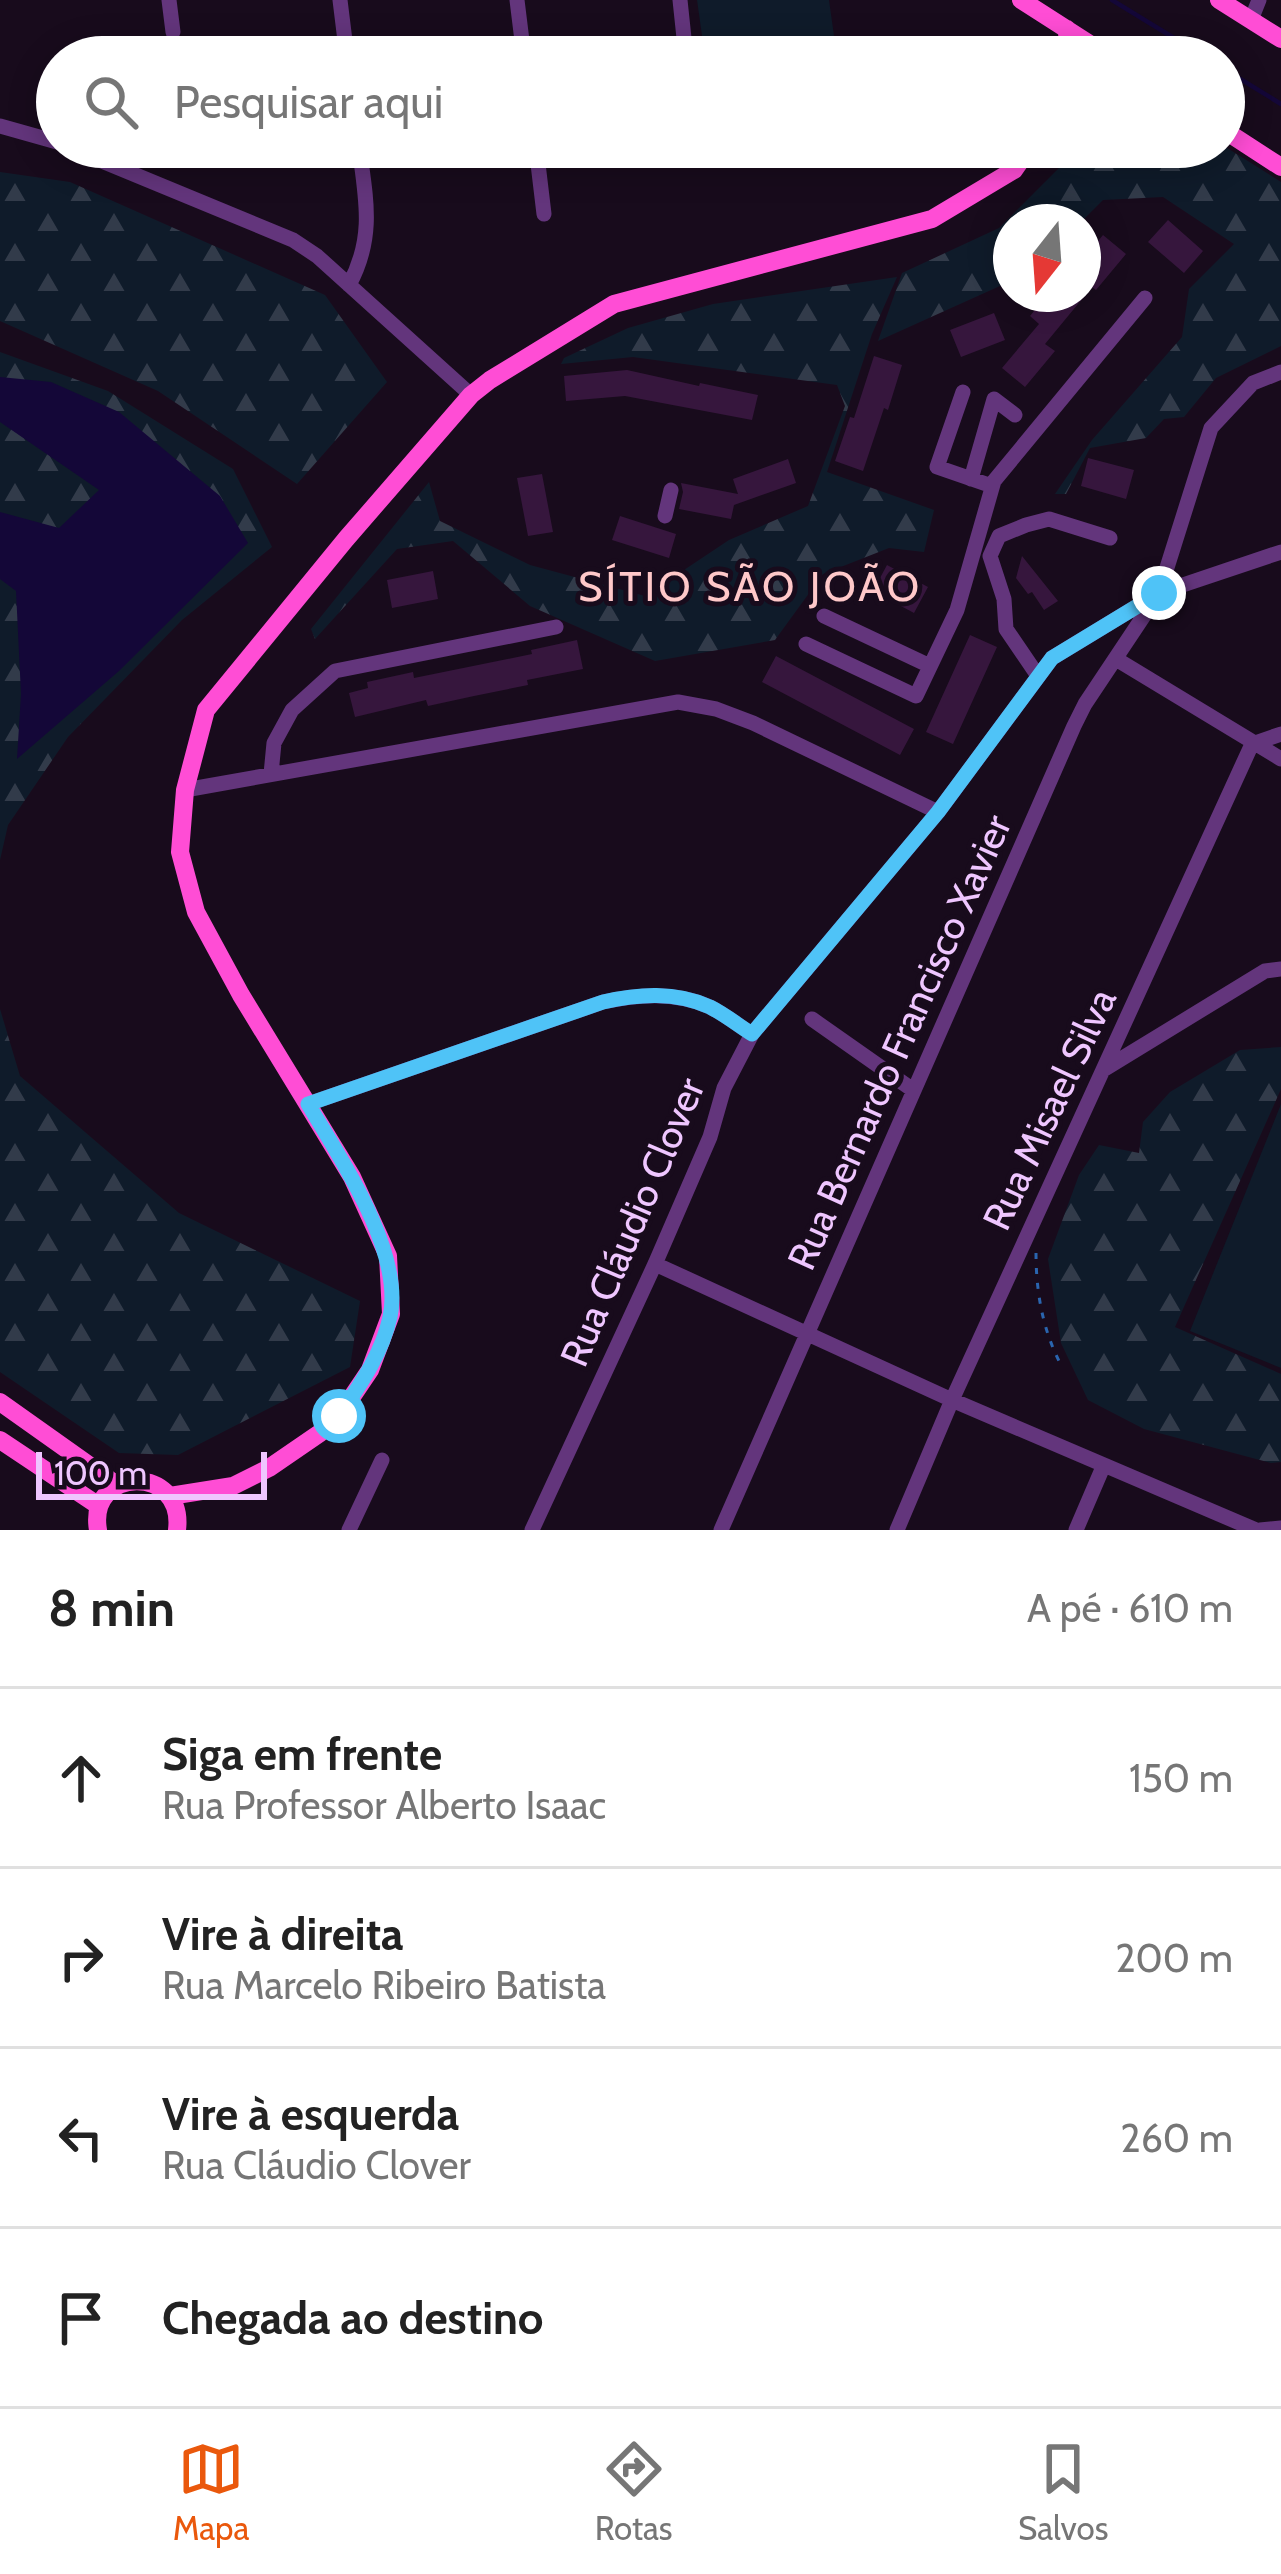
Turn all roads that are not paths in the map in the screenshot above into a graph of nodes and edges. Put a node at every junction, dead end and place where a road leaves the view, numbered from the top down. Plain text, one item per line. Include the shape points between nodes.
1 (169, 0) edge
2 (340, 0) edge
3 (517, 0) edge
4 (680, 0) edge
5 (1021, 0) edge
6 (1259, 0) edge
7 (1229, 2) edge
8 (1251, 20) junction
9 (1066, 29) junction
10 (173, 32) dead end
11 (344, 36) edge
12 (521, 36) edge
13 (684, 36) edge
14 (1066, 36) edge
15 (1077, 36) edge
16 (1281, 40) edge
17 (0, 125) edge
18 (36, 136) edge
19 (1245, 144) edge
20 (1281, 167) edge
21 (119, 168) edge
22 (362, 168) edge
23 (539, 168) edge
24 (1015, 168) edge
25 (544, 214) dead end
26 (349, 285) junction
27 (1145, 298) dead end
28 (1281, 372) edge
29 (963, 392) dead end
30 (471, 395) junction
31 (1015, 415) dead end
32 (971, 479) junction
33 (992, 486) junction
34 (671, 490) dead end
35 (665, 515) dead end
36 (1110, 538) dead end
37 (977, 541) junction
38 (994, 547) junction
39 (1281, 552) edge
40 (1159, 593) junction
41 (824, 616) dead end
42 (556, 627) dead end
43 (806, 644) dead end
44 (1116, 659) junction
45 (930, 667) junction
46 (1038, 676) junction
47 (1281, 734) edge
48 (1252, 744) junction
49 (1281, 759) edge
50 (271, 774) junction
51 (184, 790) junction
52 (938, 812) junction
53 (1281, 969) edge
54 (812, 1018) dead end
55 (752, 1034) junction
56 (1103, 1070) junction
57 (913, 1090) junction
58 (308, 1104) junction
59 (655, 1264) junction
60 (807, 1333) junction
61 (952, 1400) junction
62 (0, 1402) edge
63 (0, 1440) edge
64 (382, 1460) dead end
65 (1103, 1467) junction
66 (117, 1485) junction
67 (170, 1496) junction
68 (99, 1506) junction
69 (1281, 1528) edge
70 (181, 1529) edge
71 (98, 1530) edge
72 (349, 1530) edge
73 (532, 1530) edge
74 (721, 1530) edge
75 (897, 1530) edge
76 (1076, 1530) edge
77 (1258, 1530) edge

1 - 10 street
2 - 11 street
3 - 12 street
4 - 13 street
5 - 9 main road
6 - 8 street
7 - 8 main road
8 - 16 main road
9 - 14 main road
9 - 15 main road
17 - 18 street
19 - 20 main road
21 - 26 street via 293,240
22 - 26 street via 367,236
23 - 25 street
24 - 30 main road via 932,219 614,304
26 - 30 street
27 - 33 street
28 - 40 street, Rua Bernardo Francisco Xavier via 1253,383 1211,428
29 - 32 street via 937,467
30 - 51 main road via 206,710
31 - 32 street via 994,399
32 - 33 street
33 - 37 street
34 - 35 street
36 - 38 street via 1049,519 999,536
37 - 38 street
37 - 45 street
38 - 46 street via 1006,629
39 - 40 street, Rua Cláudio Clover
40 - 44 street, Rua Bernardo Francisco Xavier
40 - 46 street, Rua Cláudio Clover via 1052,658
41 - 45 street
42 - 50 street via 335,671 292,710 274,743
43 - 45 street via 916,696
44 - 48 street
44 - 57 street, Rua Bernardo Francisco Xavier via 1074,726
46 - 52 street, Rua Cláudio Clover
47 - 48 street
48 - 49 street
48 - 56 street, Rua Misael Silva
50 - 51 street
50 - 52 street via 678,701 753,723
51 - 58 main road via 180,852 196,912
52 - 55 street, Rua Cláudio Clover
53 - 56 street via 1264,971
54 - 57 street
55 - 58 street via 708,1006 639,994
55 - 59 street, Rua Cláudio Clover
56 - 61 street, Rua Misael Silva
57 - 60 street, Rua Bernardo Francisco Xavier
58 - 67 main road via 388,1256 391,1314 370,1370 320,1433 233,1486
59 - 60 street
59 - 73 street, Rua Cláudio Clover
60 - 61 street
60 - 74 street, Rua Bernardo Francisco Xavier
61 - 65 street
61 - 75 street, Rua Misael Silva
62 - 66 main road
63 - 68 main road
64 - 72 street
65 - 76 street
65 - 77 street
66 - 67 main road via 152,1482
66 - 68 main road
67 - 70 main road
68 - 71 main road
69 - 77 street

